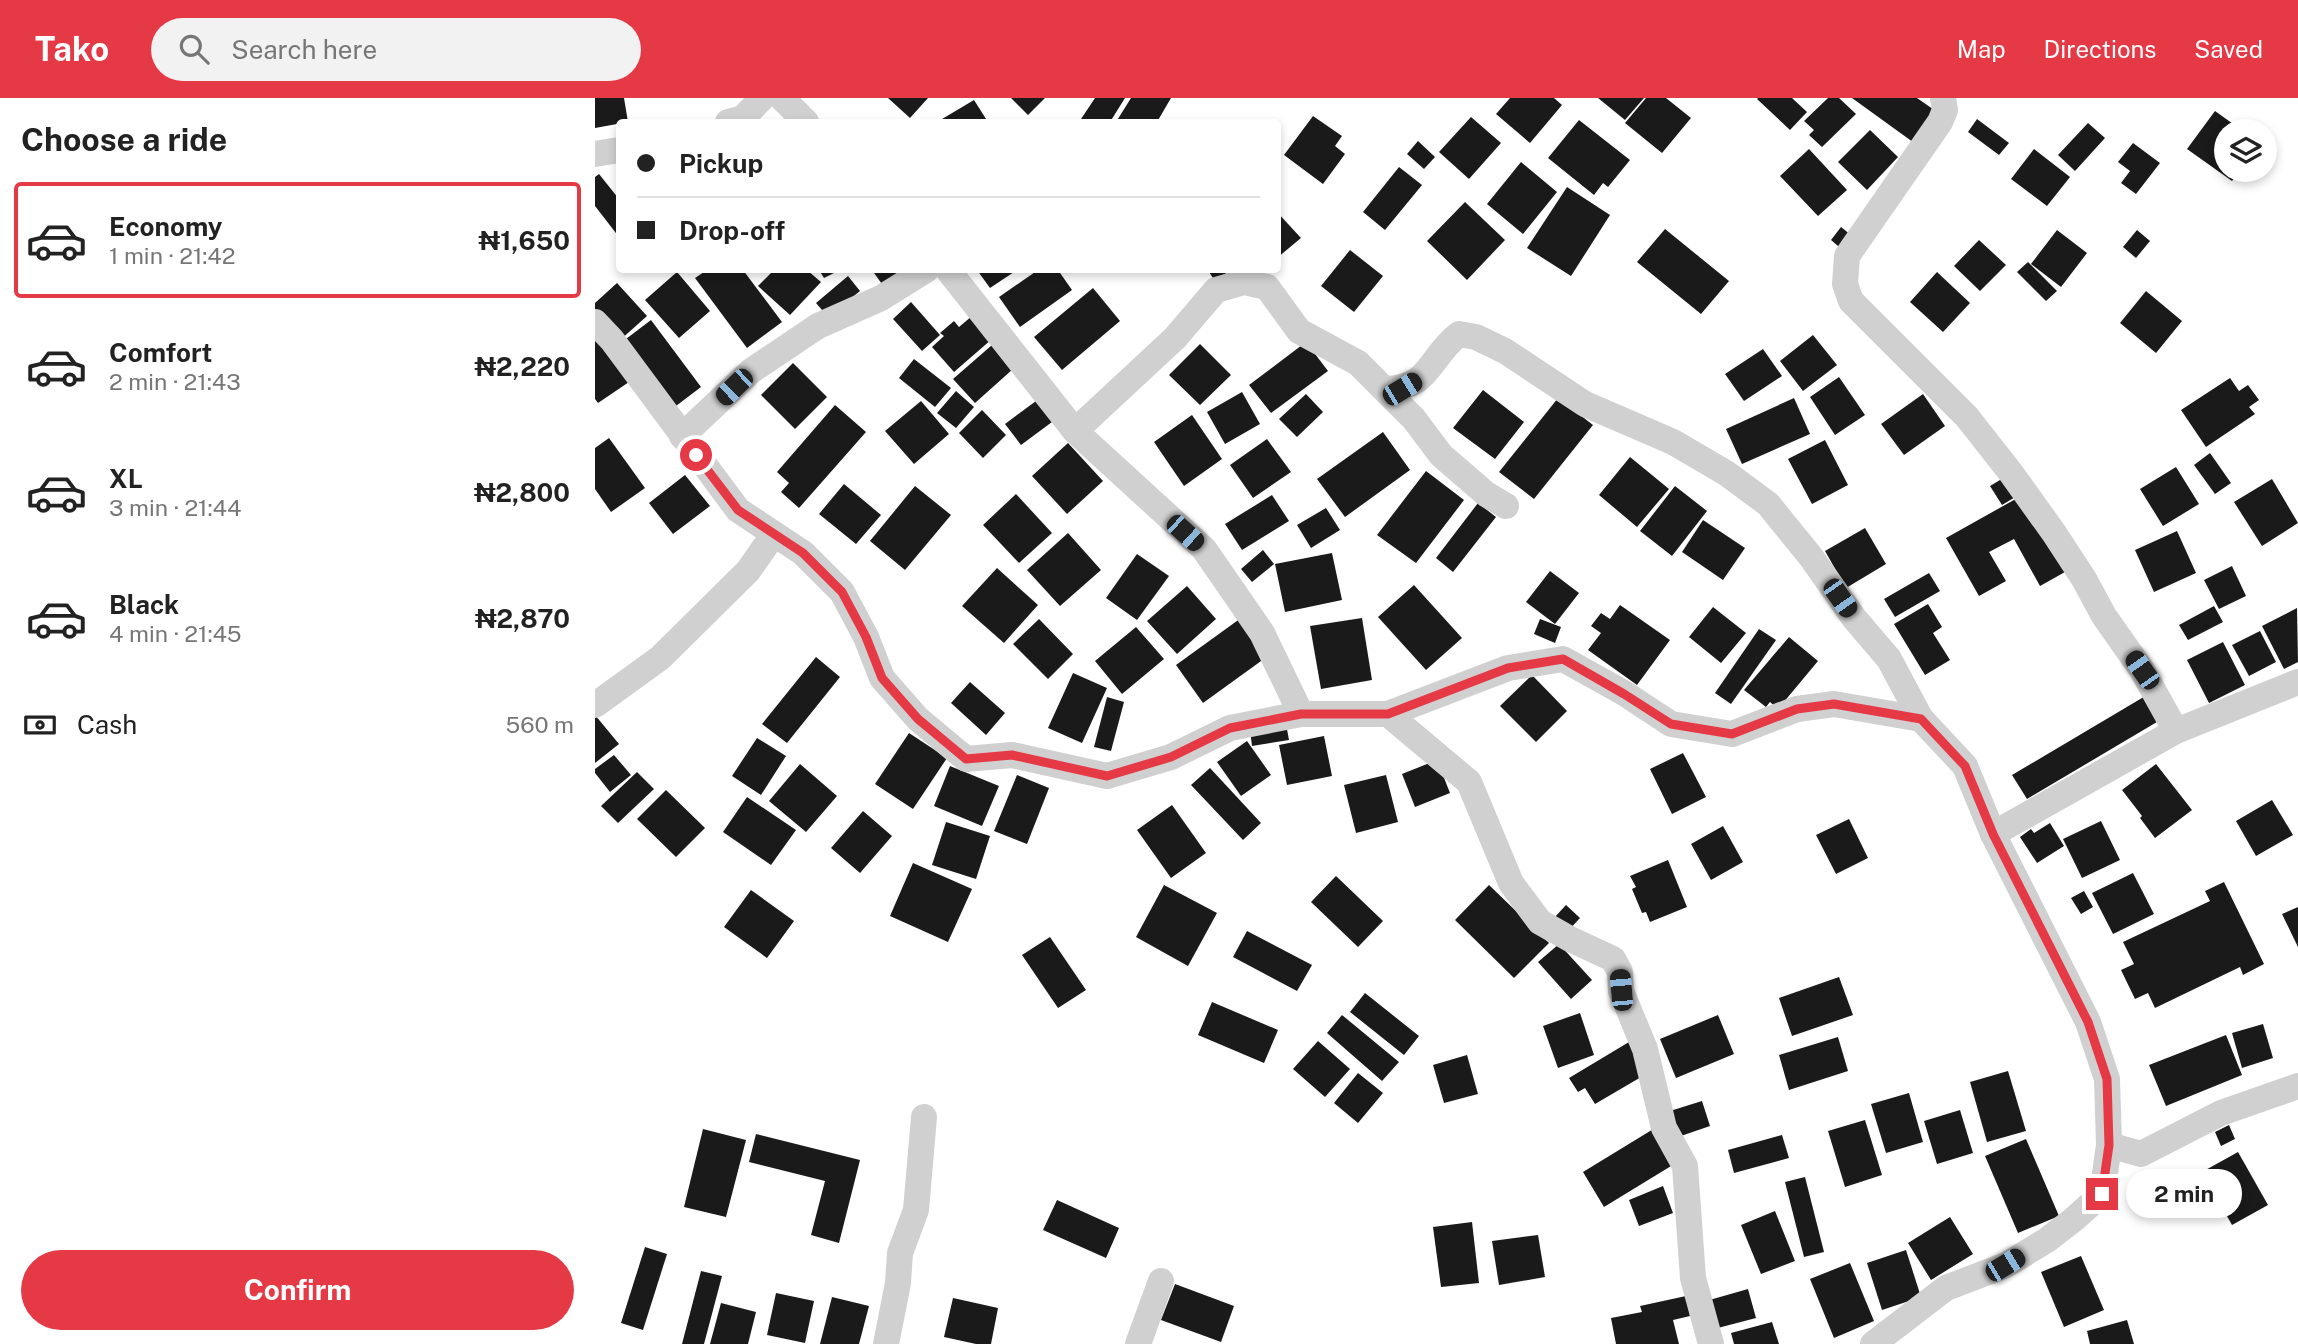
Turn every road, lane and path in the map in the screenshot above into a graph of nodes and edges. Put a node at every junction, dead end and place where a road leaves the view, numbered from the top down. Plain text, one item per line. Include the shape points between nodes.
1 (762, 98) edge
2 (782, 98) edge
3 (1943, 98) edge
4 (737, 119) edge
5 (803, 119) edge
6 (616, 150) edge
7 (595, 154) edge
8 (921, 273) edge
9 (950, 273) edge
10 (595, 322) edge
11 (1384, 389) junction
12 (1075, 431) junction
13 (682, 436) junction
14 (1506, 506) dead end
15 (774, 534) junction
16 (2298, 682) edge
17 (595, 705) edge
18 (1301, 714) junction
19 (1388, 714) junction
20 (1921, 719) junction
21 (2176, 731) junction
22 (1993, 834) junction
23 (2297, 1091) edge
24 (924, 1117) dead end
25 (2109, 1145) junction
26 (1161, 1281) dead end
27 (886, 1344) edge
28 (1138, 1344) edge
29 (1711, 1344) edge
30 (1873, 1344) edge

1 - 4 street
2 - 5 street
3 - 21 street via 1940,122 1847,256 1845,284 1851,301 1966,416 2011,473 2084,579
6 - 7 street
8 - 13 street via 881,298 818,326 751,371
9 - 12 street
10 - 13 street
11 - 12 street via 1358,363 1299,331 1267,287 1244,282 1216,290 1175,338
11 - 14 street via 1441,455
11 - 20 street via 1402,389 1425,375 1445,344 1459,334 1476,337 1535,369 1585,404 1673,442 1726,473 1769,504 1889,659
12 - 18 street via 1204,549 1262,633
13 - 15 street via 738,510
15 - 17 street via 748,571 660,658
15 - 18 street via 803,553 842,592 882,678 918,719 966,759 1012,755 1107,776 1171,757 1230,728
16 - 21 street
18 - 19 street
19 - 20 street via 1508,668 1563,659 1671,724 1732,734 1797,709 1834,704
19 - 29 street via 1469,782 1511,883 1540,922 1613,960 1620,972 1621,990 1645,1049 1664,1128 1685,1166 1693,1278
20 - 22 street via 1965,766
21 - 22 street
22 - 25 street via 2088,1022 2107,1079
23 - 25 street via 2221,1113 2141,1154
24 - 27 street via 916,1210 900,1253
25 - 30 street via 2102,1194 2073,1220 2005,1265 1947,1288
26 - 28 street

